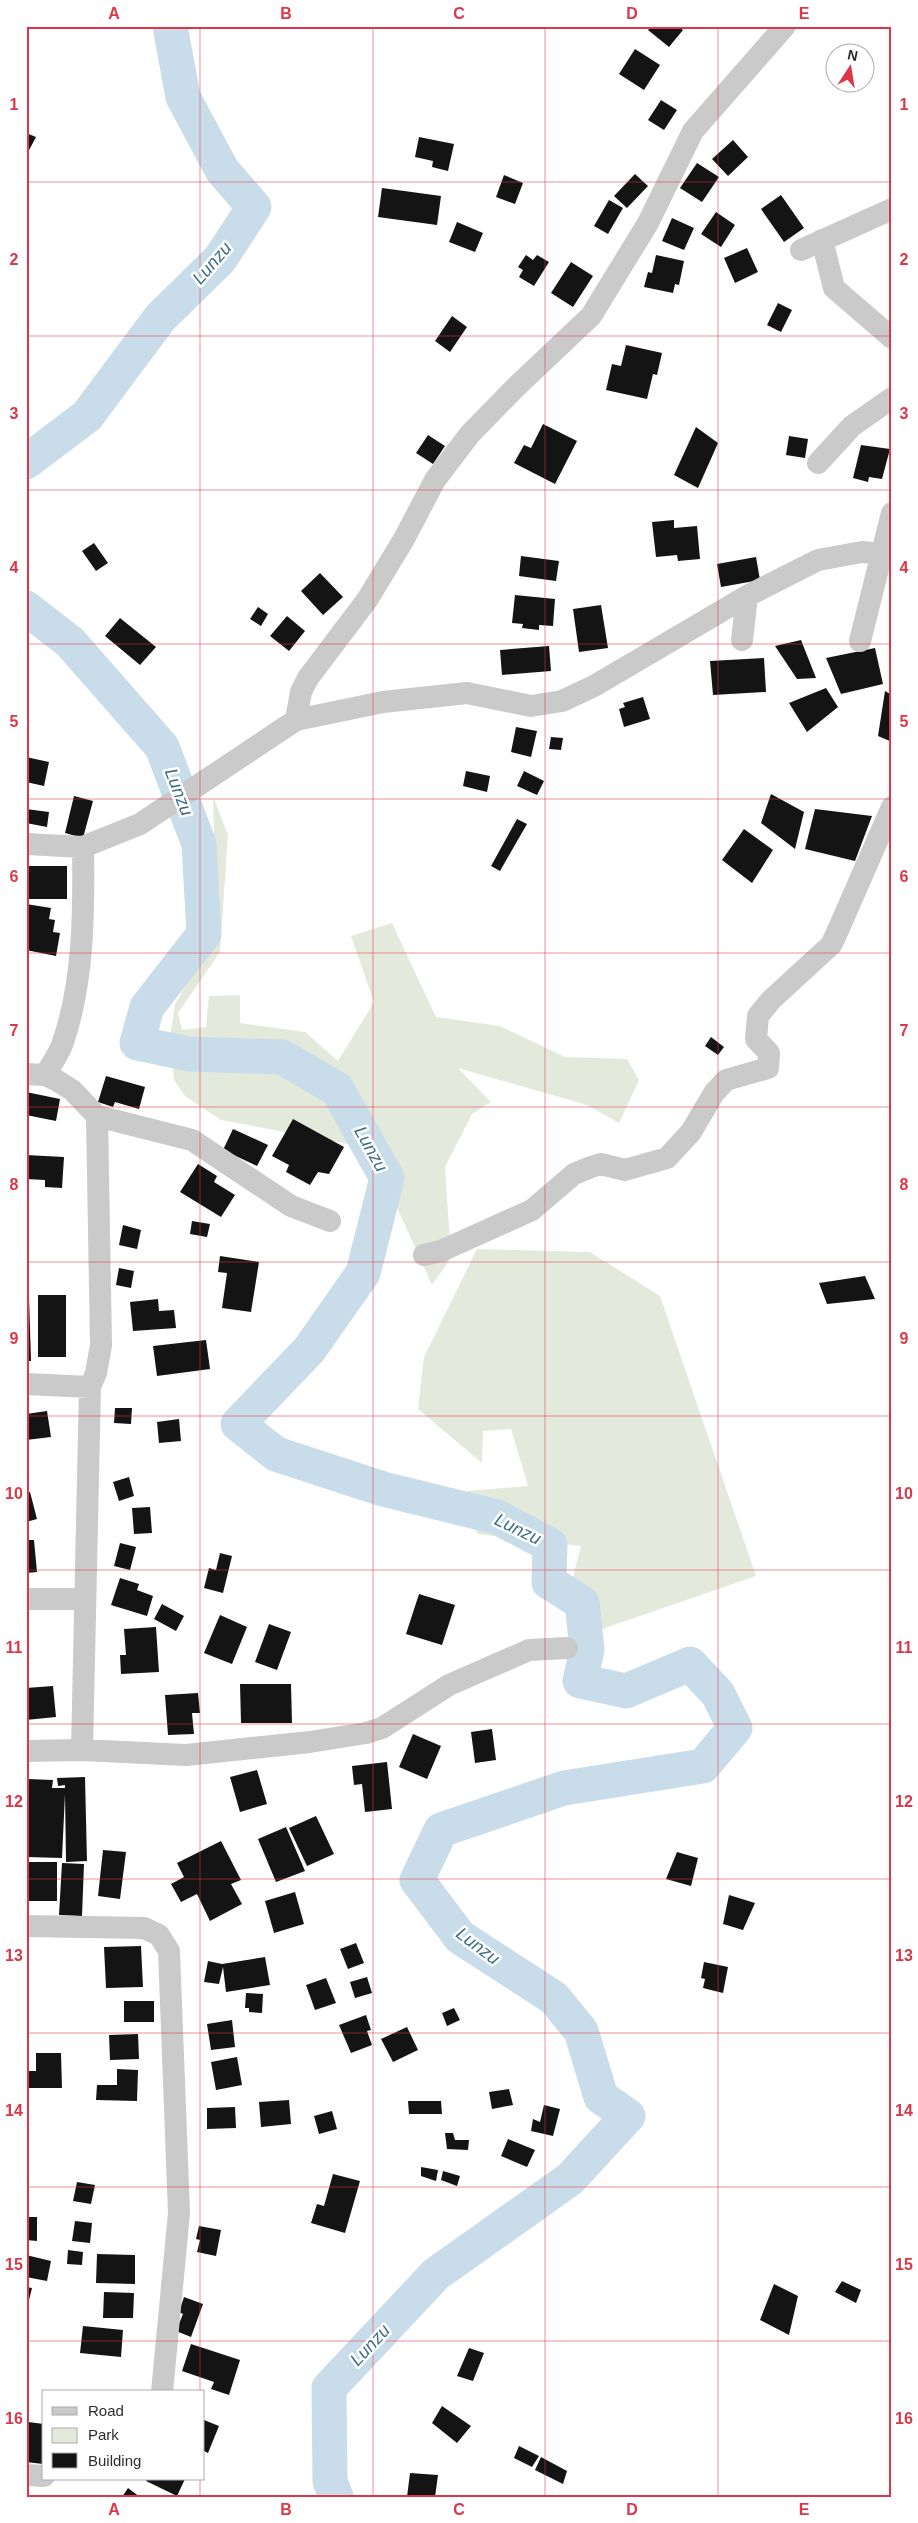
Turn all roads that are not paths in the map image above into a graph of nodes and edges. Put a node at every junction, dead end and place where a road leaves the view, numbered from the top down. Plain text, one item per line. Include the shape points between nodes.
1 (785, 26) edge
2 (892, 210) edge
3 (822, 240) junction
4 (801, 250) dead end
5 (892, 338) edge
6 (892, 398) edge
7 (818, 463) dead end
8 (892, 513) edge
9 (887, 555) edge
10 (748, 596) junction
11 (742, 640) dead end
12 (860, 641) dead end
13 (296, 720) junction
14 (892, 807) edge
15 (26, 844) edge
16 (83, 847) junction
17 (36, 1075) edge
18 (97, 1116) junction
19 (330, 1221) dead end
20 (424, 1255) dead end
21 (26, 1384) edge
22 (90, 1387) junction
23 (84, 1598) junction
24 (26, 1600) edge
25 (566, 1648) dead end
26 (82, 1750) junction
27 (26, 1751) edge
28 (26, 1926) edge
29 (162, 2390) edge
30 (26, 2475) edge
31 (42, 2476) edge

1 - 13 street via 693,131 648,223 591,316 470,434 435,480 367,600 308,678 301,692
2 - 3 street
3 - 4 street
3 - 5 street via 834,288
6 - 7 street via 852,426
8 - 9 street
9 - 10 street via 862,552 825,558
9 - 12 street
10 - 11 street
10 - 13 street via 594,686 562,701 531,706 467,693 383,702
13 - 16 street via 140,824
14 - 20 street via 830,945 758,1016 756,1039 769,1053 768,1068 726,1080 714,1093 691,1132 667,1158 625,1170 601,1164 591,1167 574,1174 532,1210 441,1251
15 - 16 street
16 - 17 street via 83,911 77,982 62,1046
17 - 18 street via 72,1090
18 - 19 street via 192,1140 291,1206
18 - 22 street via 101,1345
21 - 22 street
22 - 23 street
23 - 24 street
23 - 26 street
25 - 26 street via 529,1650 449,1685 382,1728 366,1733 206,1754
26 - 27 street
28 - 29 street via 144,1928 159,1935 169,1950 179,2213
30 - 31 street

